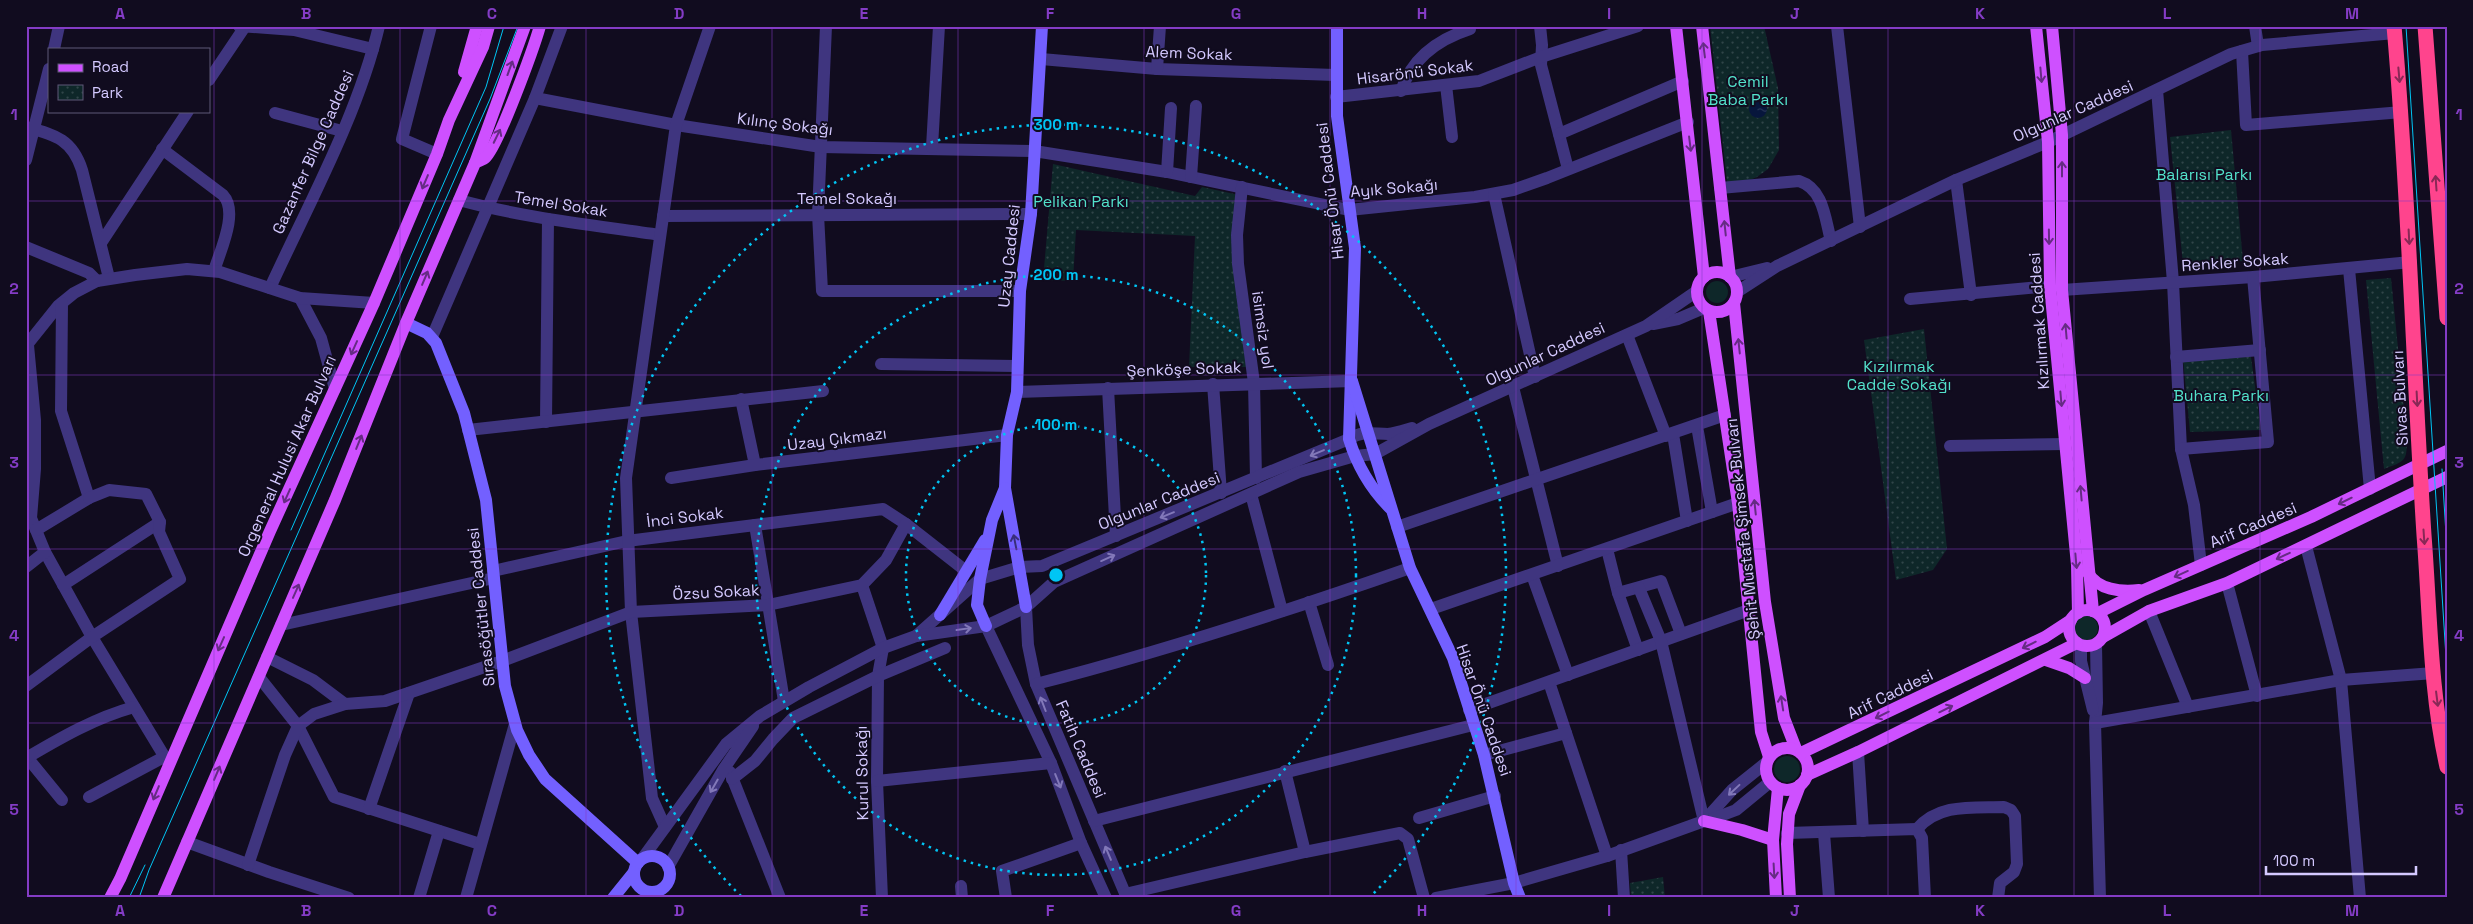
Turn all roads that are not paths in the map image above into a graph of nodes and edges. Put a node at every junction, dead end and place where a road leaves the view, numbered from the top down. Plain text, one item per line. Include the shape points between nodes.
1 (59, 26) edge
2 (379, 26) edge
3 (431, 26) edge
4 (477, 26) edge
5 (489, 26) edge
6 (525, 26) edge
7 (540, 26) edge
8 (562, 26) edge
9 (710, 26) edge
10 (715, 26) edge
11 (826, 26) edge
12 (938, 26) edge
13 (1042, 26) edge
14 (1160, 26) edge
15 (1336, 26) edge
16 (1470, 26) edge
17 (1540, 26) edge
18 (1638, 26) edge
19 (1676, 26) edge
20 (1702, 26) edge
21 (1837, 26) edge
22 (2036, 26) edge
23 (2052, 26) edge
24 (2255, 26) edge
25 (2425, 26) edge
26 (242, 27) edge
27 (2395, 30) edge
28 (2258, 46) junction
29 (54, 48) edge
30 (373, 48) junction
31 (2242, 50) junction
32 (1541, 57) junction
33 (1041, 59) junction
34 (1157, 69) junction
35 (48, 72) edge
36 (1336, 74) junction
37 (210, 78) edge
38 (1683, 81) junction
39 (1446, 85) junction
40 (2157, 90) junction
41 (1401, 91) junction
42 (1336, 97) junction
43 (535, 98) junction
44 (1196, 106) dead end
45 (1171, 108) dead end
46 (187, 112) edge
47 (2402, 112) junction
48 (275, 113) dead end
49 (449, 120) junction
50 (1688, 122) junction
51 (676, 124) junction
52 (30, 128) edge
53 (342, 131) junction
54 (1559, 134) junction
55 (2062, 135) junction
56 (1452, 137) dead end
57 (2048, 142) junction
58 (821, 147) junction
59 (932, 148) junction
60 (162, 149) junction
61 (1034, 151) junction
62 (437, 154) junction
63 (26, 160) edge
64 (475, 163) junction
65 (1568, 169) junction
66 (1167, 172) junction
67 (1191, 177) junction
68 (1956, 180) junction
69 (1242, 187) junction
70 (1720, 188) junction
71 (1494, 194) junction
72 (459, 200) junction
73 (487, 208) junction
74 (1350, 210) junction
75 (818, 214) junction
76 (1031, 214) junction
77 (663, 216) junction
78 (548, 219) junction
79 (2443, 223) edge
80 (1860, 227) junction
81 (660, 235) junction
82 (1831, 241) junction
83 (101, 243) junction
84 (26, 247) edge
85 (2411, 262) junction
86 (1777, 266) junction
87 (2349, 269) junction
88 (214, 271) junction
89 (1704, 277) junction
90 (1730, 277) junction
91 (2253, 277) junction
92 (103, 280) junction
93 (2173, 282) junction
94 (270, 288) junction
95 (2056, 288) junction
96 (1020, 291) junction
97 (1697, 291) junction
98 (1971, 295) junction
99 (300, 298) junction
100 (1736, 298) junction
101 (1910, 299) dead end
102 (62, 303) junction
103 (374, 303) junction
104 (1706, 309) junction
105 (2447, 318) edge
106 (406, 323) junction
107 (1646, 326) junction
108 (1627, 334) junction
109 (432, 337) junction
110 (27, 345) edge
111 (2260, 350) junction
112 (2176, 357) junction
113 (881, 364) dead end
114 (1016, 366) junction
115 (1535, 377) junction
116 (1352, 381) junction
117 (1254, 383) junction
118 (1213, 384) junction
119 (1513, 387) junction
120 (1108, 388) junction
121 (335, 389) junction
122 (823, 391) dead end
123 (1017, 392) junction
124 (741, 399) junction
125 (635, 412) junction
126 (1725, 416) junction
127 (546, 422) junction
128 (1429, 424) junction
129 (1698, 426) junction
130 (468, 430) junction
131 (1367, 431) junction
132 (1007, 435) junction
133 (1670, 435) junction
134 (1349, 439) junction
135 (2065, 444) junction
136 (1950, 446) dead end
137 (2181, 450) junction
138 (2447, 451) edge
139 (1375, 454) junction
140 (1354, 456) junction
141 (2420, 464) junction
142 (755, 465) junction
143 (2447, 477) edge
144 (671, 478) dead end
145 (1256, 478) junction
146 (1537, 481) junction
147 (1005, 488) junction
148 (2370, 488) junction
149 (2421, 488) junction
150 (1221, 493) junction
151 (1251, 494) junction
152 (89, 498) junction
153 (1738, 503) junction
154 (29, 509) edge
155 (1392, 510) junction
156 (1712, 512) junction
157 (1687, 521) junction
158 (160, 522) junction
159 (906, 524) junction
160 (755, 525) junction
161 (1397, 527) junction
162 (36, 530) junction
163 (990, 531) junction
164 (1116, 536) junction
165 (627, 541) junction
166 (2306, 546) junction
167 (1607, 548) junction
168 (45, 552) junction
169 (2201, 565) junction
170 (1020, 566) junction
171 (1558, 566) junction
172 (26, 567) edge
173 (1410, 568) junction
174 (966, 571) junction
175 (2088, 572) junction
176 (494, 574) junction
177 (1532, 575) junction
178 (980, 579) junction
179 (2227, 583) junction
180 (63, 584) junction
181 (862, 585) junction
182 (1639, 588) junction
183 (2144, 590) junction
184 (1618, 593) junction
185 (1309, 602) junction
186 (768, 605) junction
187 (1026, 607) junction
188 (1431, 609) junction
189 (1749, 610) junction
190 (1282, 611) junction
191 (2150, 611) junction
192 (631, 612) junction
193 (2095, 612) junction
194 (940, 615) junction
195 (2074, 617) junction
196 (281, 625) junction
197 (986, 626) junction
198 (1681, 634) junction
199 (916, 636) junction
200 (92, 637) junction
201 (2100, 640) junction
202 (1661, 641) junction
203 (2079, 645) junction
204 (883, 648) junction
205 (946, 648) dead end
206 (1638, 650) junction
207 (267, 657) junction
208 (2046, 660) junction
209 (502, 661) junction
210 (1328, 665) dead end
211 (2434, 673) junction
212 (1568, 675) junction
213 (259, 676) junction
214 (878, 676) junction
215 (2085, 678) junction
216 (2340, 680) junction
217 (1549, 682) junction
218 (1036, 684) junction
219 (26, 686) edge
220 (409, 693) junction
221 (2256, 696) junction
222 (784, 701) junction
223 (345, 704) junction
224 (134, 707) junction
225 (2188, 707) junction
226 (1469, 710) junction
227 (760, 716) junction
228 (2095, 719) junction
229 (515, 724) junction
230 (1473, 725) junction
231 (298, 726) junction
232 (1566, 733) junction
233 (1798, 751) junction
234 (1858, 752) junction
235 (1484, 755) junction
236 (27, 757) edge
237 (1768, 760) junction
238 (166, 761) junction
239 (1051, 763) junction
240 (727, 764) junction
241 (2447, 768) edge
242 (1285, 772) junction
243 (732, 779) junction
244 (1804, 780) junction
245 (877, 781) junction
246 (1774, 785) junction
247 (1495, 796) junction
248 (88, 797) dead end
249 (62, 800) dead end
250 (369, 809) junction
251 (1419, 818) dead end
252 (1094, 821) junction
253 (1704, 821) junction
254 (665, 827) junction
255 (1917, 829) junction
256 (439, 831) junction
257 (1863, 831) junction
258 (1787, 833) junction
259 (1824, 833) junction
260 (1773, 840) junction
261 (187, 842) junction
262 (1081, 843) junction
263 (480, 844) junction
264 (1621, 850) junction
265 (1305, 852) junction
266 (1607, 856) junction
267 (248, 865) junction
268 (638, 865) junction
269 (668, 867) junction
270 (1514, 883) junction
271 (664, 894) edge
272 (642, 895) edge
273 (1126, 896) edge
274 (881, 897) edge
275 (110, 898) edge
276 (163, 898) edge
277 (349, 898) edge
278 (419, 898) edge
279 (466, 898) edge
280 (613, 898) edge
281 (780, 898) edge
282 (1006, 898) edge
283 (1106, 898) edge
284 (1424, 898) edge
285 (1436, 898) edge
286 (1520, 898) edge
287 (1624, 898) edge
288 (1776, 898) edge
289 (1790, 898) edge
290 (1829, 898) edge
291 (1925, 898) edge
292 (1998, 898) edge
293 (2100, 898) edge
294 (2360, 898) edge

1 - 29 street
2 - 30 street, Gazanfer Bilge Caddesi
3 - 62 street via 402,140
4 - 49 main road
5 - 49 main road, Orgeneral Hulusi Akar Bulvarı via 483,47
64 -> 6 main road
64 -> 7 main road via 486,158 499,132 528,64
8 - 43 street
9 - 51 street
10 - 51 street
11 - 58 street
12 - 59 street
13 - 33 main road, Uzay Caddesi
14 - 34 street
15 - 36 main road, Hisar Önü Caddesi
16 - 41 street via 1470,29 1442,41 1420,58 1408,73
17 - 32 street
18 - 32 street, Hisarönü Sokak
19 - 38 main road
70 -> 20 main road
21 - 80 street
22 -> 57 main road, Kızılırmak Caddesi
23 - 55 main road, Kızılırmak Caddesi
24 - 28 street
79 -> 25 highway
26 - 30 street via 294,30
26 - 37 street
27 - 28 street, Olgunlar Caddesi
27 -> 47 highway, Sivas Bulvarı
28 - 31 street, Olgunlar Caddesi
30 - 53 street, Gazanfer Bilge Caddesi via 360,91
31 - 40 street, Olgunlar Caddesi
31 - 47 street via 2246,124
32 - 39 street, Hisarönü Sokak via 1479,81
32 - 54 street
33 - 34 street, Alem Sokak
33 - 61 main road, Uzay Caddesi
34 - 36 street, Alem Sokak
35 - 52 street
36 - 42 main road, Hisar Önü Caddesi
38 - 50 main road
38 - 54 street
39 - 41 street, Hisarönü Sokak
39 - 56 street
40 - 55 street, Olgunlar Caddesi
40 - 93 street
41 - 42 street, Hisarönü Sokak
42 - 74 main road, Hisar Önü Caddesi via 1340,152
43 - 51 street, Kılınç Sokağı
43 - 73 street
44 - 67 street
45 - 66 street
46 - 60 street
47 -> 85 highway, Sivas Bulvarı
48 - 53 street
49 - 62 main road, Orgeneral Hulusi Akar Bulvarı
50 - 65 street, Ayık Sokağı
50 -> 89 main road
51 - 58 street, Kılınç Sokağı
51 - 77 street
52 - 63 street
52 - 83 street via 59,138 76,154
53 - 94 street, Gazanfer Bilge Caddesi
54 - 65 street
55 - 57 street, Olgunlar Caddesi
95 -> 55 main road, Kızılırmak Caddesi
57 - 68 street, Olgunlar Caddesi
57 -> 95 main road, Kızılırmak Caddesi
58 - 59 street, Kılınç Sokağı
58 - 75 street
59 - 61 street, Kılınç Sokağı
60 - 83 street
60 - 88 street via 223,195 230,204 230,216
61 - 66 street, Ayık Sokağı
61 - 76 main road, Uzay Caddesi
62 -> 103 main road, Orgeneral Hulusi Akar Bulvarı
64 - 72 main road
65 - 71 street, Ayık Sokağı
66 - 67 street, Ayık Sokağı
67 - 69 street, Ayık Sokağı
68 - 80 street, Olgunlar Caddesi
68 - 98 street
69 - 74 street, Ayık Sokağı
69 - 117 street, isimsiz yol via 1238,264
70 - 82 street via 1805,183 1818,195
90 -> 70 main road
71 - 74 street, Ayık Sokağı
71 - 115 street
72 - 73 street, Temel Sokak
106 -> 72 main road
73 - 78 street, Temel Sokak
73 - 109 street
74 - 116 main road, Hisar Önü Caddesi via 1355,248
75 - 76 street, Temel Sokağı
75 - 77 street, Temel Sokağı
75 - 96 street via 822,291
76 - 96 main road, Uzay Caddesi
77 - 81 street
78 - 81 street, Temel Sokak
78 - 127 street
79 - 105 highway
80 - 82 street, Olgunlar Caddesi
81 - 125 street
82 - 86 street, Olgunlar Caddesi
83 - 92 street
84 - 92 street
85 - 87 street, Renkler Sokak
85 -> 141 highway, Sivas Bulvarı
86 - 90 street
86 - 100 street
87 - 91 street, Renkler Sokak
87 - 148 street
88 - 92 street via 187,269
88 - 94 street
89 - 90 main road via 1714,272
89 - 97 main road
90 - 100 main road
91 - 93 street, Renkler Sokak
91 - 111 street
92 - 102 street via 74,293
93 - 95 street, Renkler Sokak
93 - 112 street
94 - 99 street
95 - 98 street, Renkler Sokak
95 -> 135 main road, Kızılırmak Caddesi
175 -> 95 main road, Kızılırmak Caddesi
96 - 114 main road, Uzay Caddesi
97 - 104 main road
97 - 107 street
98 - 101 street, Renkler Sokak
99 - 103 street
99 - 121 street via 321,338
100 - 104 main road via 1720,312
233 -> 100 main road, Şehit Mustafa Şimsek Bulvarı via 1784,718 1765,602
102 - 110 street
102 - 152 street via 61,411
103 -> 121 main road, Orgeneral Hulusi Akar Bulvarı
104 - 107 street
104 - 126 main road, Şehit Mustafa Şimsek Bulvarı
106 - 109 main road
196 -> 106 main road
107 - 108 street, Olgunlar Caddesi
108 - 115 street, Olgunlar Caddesi
108 - 133 street
109 - 130 main road, Sırasöğütler Caddesi via 440,350
110 - 154 street via 35,428
111 - 112 street
111 - 137 street via 2268,442
112 - 137 street
113 - 114 street
114 - 123 main road, Uzay Caddesi
115 - 119 street, Olgunlar Caddesi
116 - 117 street, Şenköşe Sokak
116 - 131 main road, Hisar Önü Caddesi
116 - 134 main road, Hisar Önü Caddesi
117 - 118 street, Şenköşe Sokak
117 - 145 street, isimsiz yol
118 - 120 street, Şenköşe Sokak
118 - 150 street
119 - 128 street, Olgunlar Caddesi
119 - 146 street
120 - 123 street, Şenköşe Sokak
120 - 164 street
121 -> 238 main road, Orgeneral Hulusi Akar Bulvarı
122 - 124 street
123 - 132 main road, Uzay Caddesi
124 - 125 street
124 - 142 street
125 - 127 street
125 - 165 street via 626,478
126 - 129 street
126 - 153 main road, Şehit Mustafa Şimsek Bulvarı
127 - 130 street
128 - 131 street, Olgunlar Caddesi via 1390,434
128 - 139 street, Olgunlar Caddesi
129 - 133 street
129 - 156 street
130 - 176 main road, Sırasöğütler Caddesi via 486,500
131 - 134 street, Olgunlar Caddesi
131 - 139 main road, Hisar Önü Caddesi
132 - 142 street, Uzay Çıkmazı
132 - 147 main road, Uzay Caddesi
133 - 146 street
133 - 157 street
134 - 140 main road, Hisar Önü Caddesi
134 -> 145 street, Olgunlar Caddesi
135 - 136 street
135 -> 195 main road, Kızılırmak Caddesi via 2077,565
137 - 169 street via 2194,505
138 - 141 main road, Arif Caddesi
139 - 140 street, Olgunlar Caddesi
139 - 155 main road, Hisar Önü Caddesi
140 - 151 street, Olgunlar Caddesi via 1299,472
140 - 155 main road, Hisar Önü Caddesi via 1378,495
141 - 148 main road, Arif Caddesi
141 - 149 highway, Sivas Bulvarı
142 - 144 street, Uzay Çıkmazı
143 - 149 main road
145 - 150 street, Olgunlar Caddesi
146 - 161 street
146 - 171 street
147 - 163 main road, Uzay Caddesi
170 -> 147 main road, Uzay Caddesi
148 -> 169 main road, Arif Caddesi
149 - 166 main road
149 -> 211 highway, Sivas Bulvarı
150 -> 164 street, Olgunlar Caddesi
187 -> 151 street, Olgunlar Caddesi via 1054,582
151 - 190 street
152 - 158 street via 109,490 146,494
152 - 162 street
153 - 156 street
153 - 189 main road, Şehit Mustafa Şimsek Bulvarı
154 - 162 street
155 - 161 main road, Hisar Önü Caddesi
156 - 157 street
157 - 167 street
158 - 180 street
158 - 200 street via 158,532 180,579
159 - 160 street, İnci Sokak via 883,509
159 - 174 street
159 - 181 street via 886,560
160 - 165 street, İnci Sokak
160 - 186 street
161 - 173 main road, Hisar Önü Caddesi
162 - 168 street
163 - 174 main road
163 - 178 main road, Uzay Caddesi
164 - 170 street, Olgunlar Caddesi via 1042,566
165 - 176 street, İnci Sokak
165 - 192 street
166 -> 179 main road
166 - 216 street
167 - 171 street
167 - 184 street
168 - 172 street
168 - 180 street
169 -> 183 main road, Arif Caddesi
170 - 178 street, Olgunlar Caddesi
170 - 187 main road, Uzay Caddesi
171 - 177 street
173 - 185 street
173 - 188 main road, Hisar Önü Caddesi
174 - 194 main road
175 - 183 main road via 2095,582 2103,586
175 - 193 main road, Kızılırmak Caddesi
176 - 196 street, İnci Sokak
176 - 209 main road, Sırasöğütler Caddesi
177 - 188 street
177 - 212 street
178 - 194 street, Olgunlar Caddesi
178 - 197 main road, Uzay Caddesi via 977,606
179 - 191 main road
179 - 221 street
180 - 200 street
181 - 186 street, Özsu Sokak
181 - 204 street
182 - 184 street
182 - 198 street via 1660,581
182 - 202 street
183 - 193 main road, Arif Caddesi
184 - 206 street
185 - 190 street
185 - 210 street
186 - 192 street, Özsu Sokak
186 - 222 street
187 - 197 street, Olgunlar Caddesi
187 - 218 street, Fatih Caddesi via 1028,645
188 - 226 main road, Hisar Önü Caddesi via 1453,658
189 - 198 street
189 - 237 main road, Şehit Mustafa Şimsek Bulvarı via 1761,732
190 - 218 street via 1106,666
191 - 201 main road
191 - 225 street
192 - 209 street, Özsu Sokak
192 - 254 street via 652,798
193 - 195 main road
193 - 201 main road via 2104,622
194 - 199 street, Olgunlar Caddesi
195 - 203 main road via 2070,635
195 -> 233 main road, Arif Caddesi via 2045,637
196 - 207 main road
199 -> 197 street, Olgunlar Caddesi
197 - 239 street, Fatih Caddesi
198 - 202 street
199 - 204 street, Olgunlar Caddesi
200 - 219 street
200 - 224 street
201 - 203 main road
201 - 228 street
202 - 206 street
202 - 253 street
203 - 208 main road
203 - 215 street
204 - 214 street, Kurul Sokağı
204 - 222 street, Olgunlar Caddesi
205 - 214 street
206 - 212 street
207 - 213 main road
207 - 223 street via 313,680
208 - 215 main road via 2065,666
234 -> 208 main road
209 - 220 street, Özsu Sokak
209 - 229 main road, Sırasöğütler Caddesi
211 - 216 street
211 -> 241 highway, Sivas Bulvarı
212 - 217 street
213 - 231 street
261 -> 213 main road
214 - 243 street via 793,718 755,761
214 - 245 street, Kurul Sokağı
215 - 228 street
216 - 221 street
216 - 294 street
217 - 226 street
217 - 232 street
252 -> 218 street, Fatih Caddesi
220 - 223 street, Özsu Sokak via 384,701
220 - 250 street
221 - 225 street
222 - 227 street, Olgunlar Caddesi
223 - 231 street, Özsu Sokak via 321,710
224 - 236 street via 106,715
224 - 238 street
225 - 228 street
226 - 230 main road, Hisar Önü Caddesi
227 - 240 street
227 - 254 street, Olgunlar Caddesi via 726,744
228 - 293 street
229 - 263 street
229 - 268 main road, Sırasöğütler Caddesi via 545,779
230 - 235 main road, Hisar Önü Caddesi
230 - 242 street
231 - 250 street via 334,798
231 - 267 street
232 - 235 street
232 - 266 street
233 - 237 main road via 1784,748 1773,752
233 - 244 main road, Şehit Mustafa Şimsek Bulvarı via 1807,763
234 - 244 main road
234 - 257 street
235 - 247 main road, Hisar Önü Caddesi
236 - 249 street
237 - 246 main road, Şehit Mustafa Şimsek Bulvarı via 1766,774
237 -> 253 street via 1732,790
238 - 248 street
238 -> 275 main road, Orgeneral Hulusi Akar Bulvarı
239 - 245 street
239 -> 262 street, Fatih Caddesi
240 - 243 street
240 -> 269 street
242 - 252 street
242 - 265 street
243 - 281 street
244 - 246 main road via 1790,790
244 - 258 main road via 1789,814
245 - 274 street, Kurul Sokağı
246 - 253 street via 1736,810
246 - 260 main road, Şehit Mustafa Şimsek Bulvarı
247 - 251 street
247 - 270 main road, Hisar Önü Caddesi
250 - 256 street
273 -> 252 street, Fatih Caddesi
253 - 260 main road
253 - 264 street
254 - 268 street, Olgunlar Caddesi
255 - 257 street
255 - 291 street via 1922,838
255 - 292 street via 1933,815 1949,809 2004,807 2011,810 2016,820 2017,864 2014,872 1998,886
256 - 263 street
256 - 278 street
257 - 259 street
258 - 259 street
258 - 289 main road
259 - 290 street
260 -> 288 main road, Şehit Mustafa Şimsek Bulvarı
261 - 267 street
261 - 276 main road
262 - 282 street via 1002,871
262 - 283 street, Fatih Caddesi
263 - 279 street
264 - 266 street
264 - 287 street
265 - 273 street
265 - 284 street via 1400,832 1408,839
266 - 270 street
267 - 277 street
268 - 269 main road via 656,857
268 - 272 main road via 636,882
268 - 280 main road
269 - 271 main road via 670,877
270 - 285 street
270 - 286 main road, Hisar Önü Caddesi
271 - 272 main road

